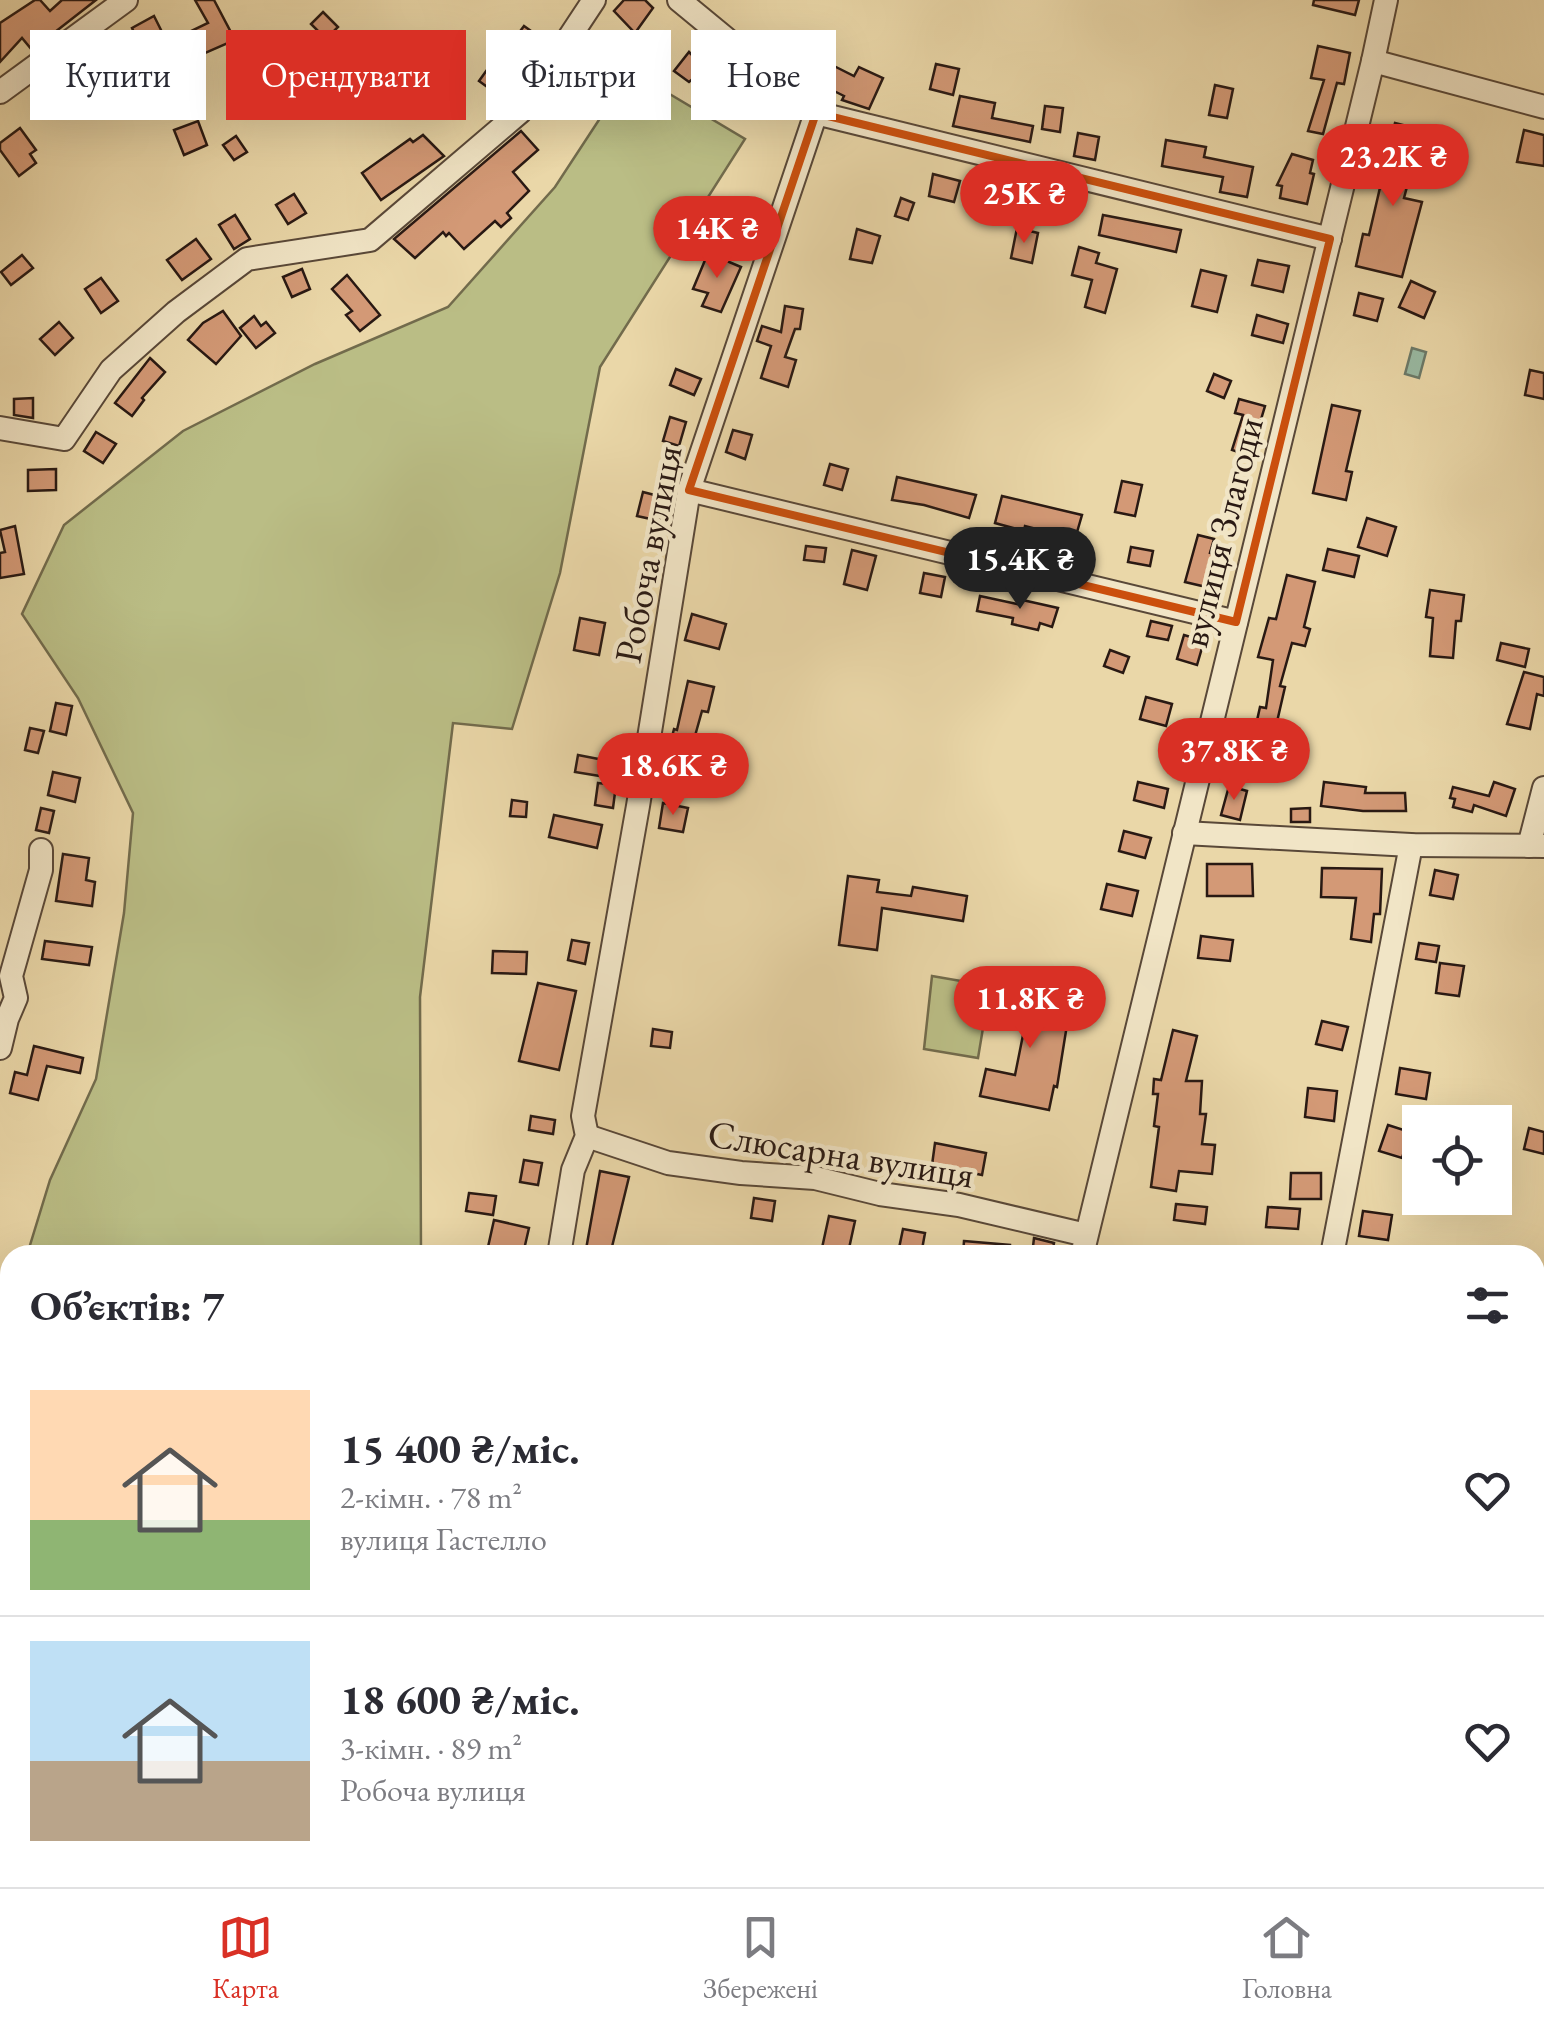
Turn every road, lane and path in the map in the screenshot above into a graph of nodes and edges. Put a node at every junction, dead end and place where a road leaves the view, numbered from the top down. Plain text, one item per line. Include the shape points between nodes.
1 (126, 0) edge
2 (594, 0) edge
3 (679, 0) edge
4 (1386, 0) edge
5 (715, 30) edge
6 (1374, 61) junction
7 (0, 92) edge
8 (1544, 107) edge
9 (836, 118) edge
10 (814, 120) edge
11 (1330, 238) junction
12 (0, 428) edge
13 (689, 490) junction
14 (1236, 622) junction
15 (1544, 788) edge
16 (1184, 833) junction
17 (1411, 845) junction
18 (1536, 846) edge
19 (41, 850) dead end
20 (6, 975) edge
21 (0, 1048) edge
22 (588, 1136) junction
23 (561, 1245) edge
24 (1084, 1245) edge
25 (1334, 1245) edge

1 - 7 street
2 - 12 street via 520,112 370,240 248,260 111,370 64,439
3 - 5 street
4 - 6 street, вулиця Злагоди
6 - 8 street
6 - 11 street, вулиця Злагоди
9 - 11 street
10 - 13 street, Робоча вулиця
11 - 14 street, вулиця Злагоди
13 - 14 street
13 - 22 street, Робоча вулиця via 583,1116
14 - 16 street, вулиця Злагоди
15 - 18 street
16 - 17 street
16 - 24 street, вулиця Злагоди
17 - 18 street
17 - 25 street
19 - 20 street via 41,870
20 - 21 street via 16,998
22 - 23 street, Робоча вулиця via 573,1170
22 - 24 street, Слюсарна вулиця via 668,1163 814,1178 960,1205

